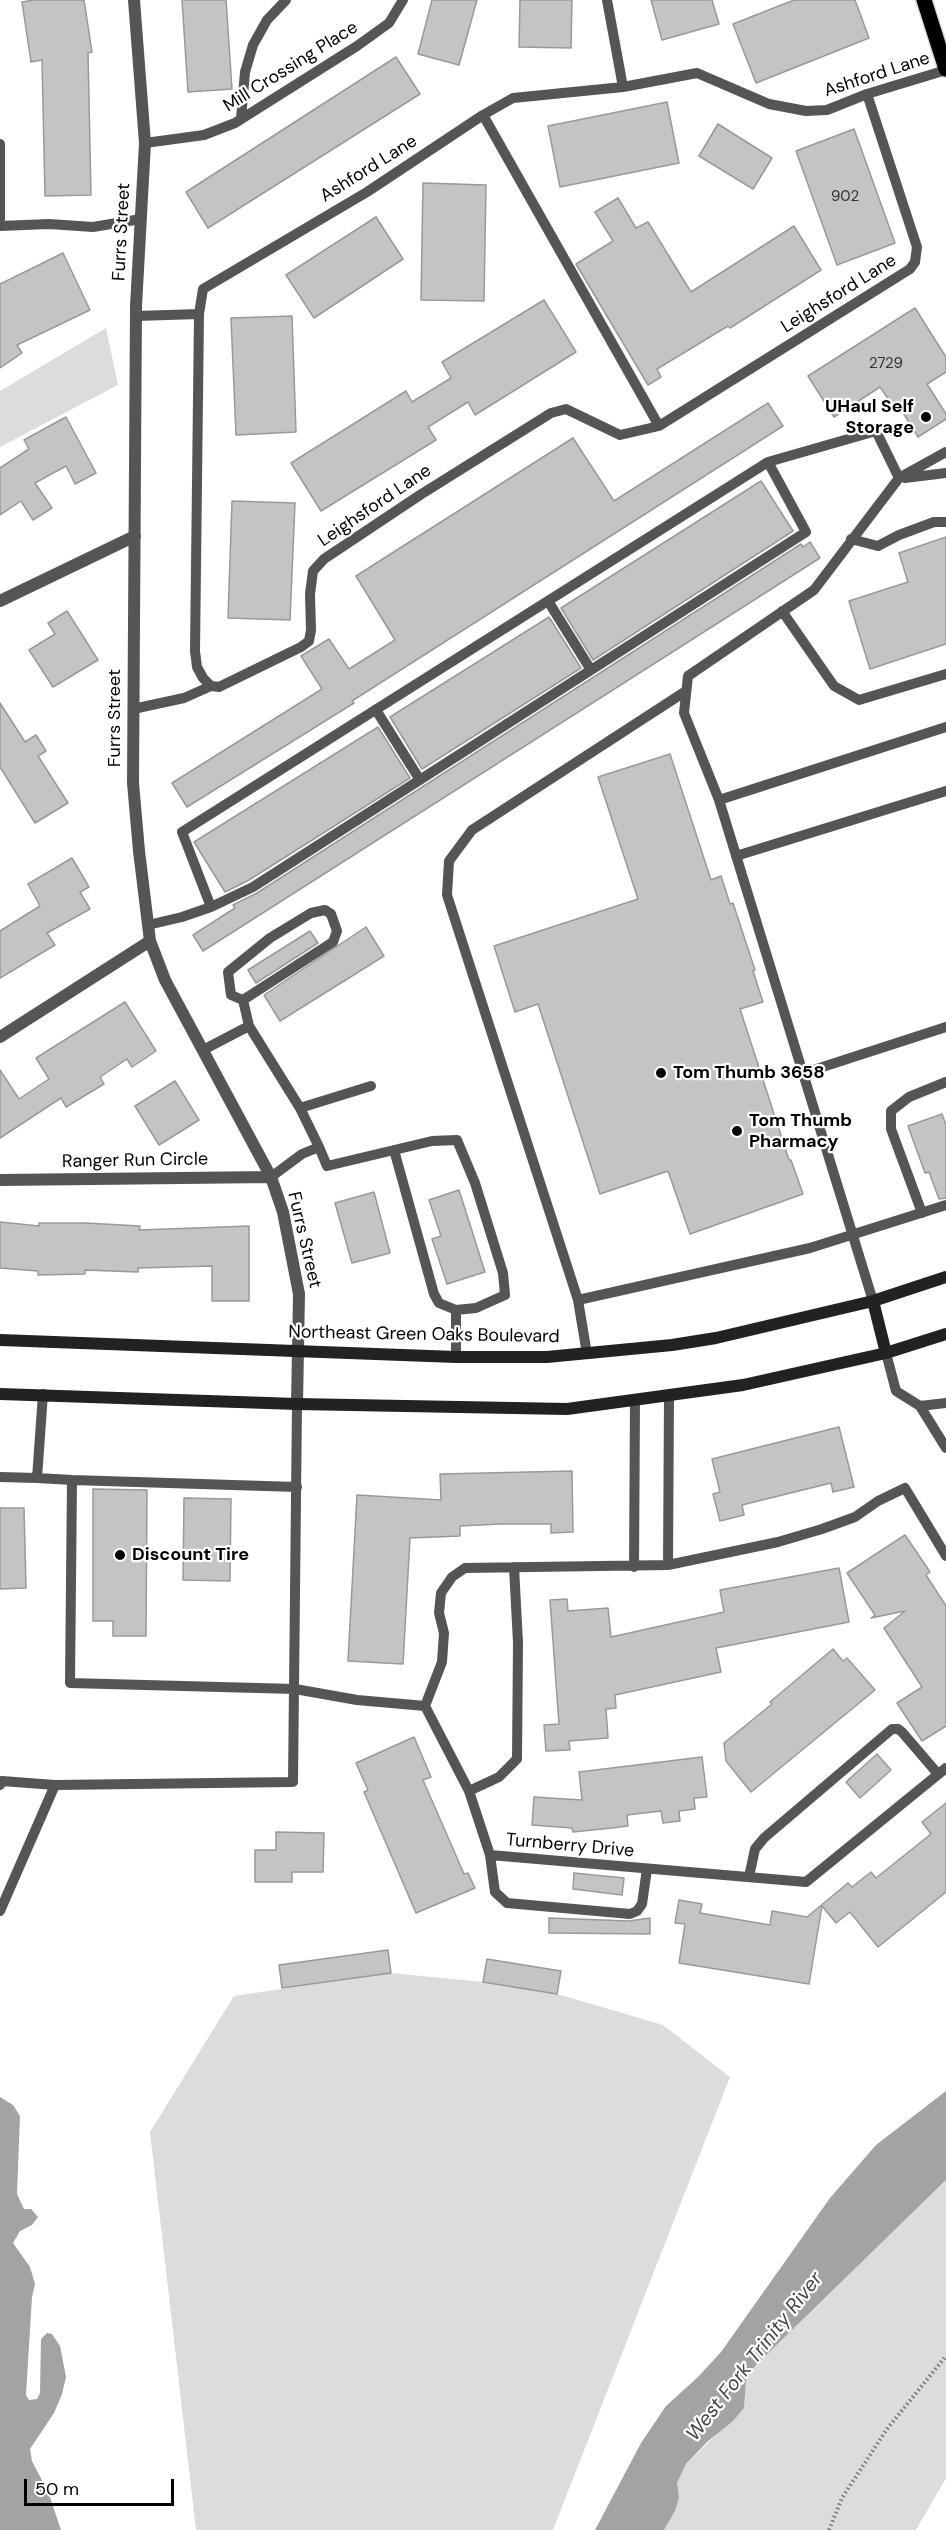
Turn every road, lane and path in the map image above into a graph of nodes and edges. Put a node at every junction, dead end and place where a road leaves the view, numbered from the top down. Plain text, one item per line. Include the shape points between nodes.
1 (134, 0) edge
2 (286, 0) edge
3 (403, 0) edge
4 (607, 0) edge
5 (924, 0) edge
6 (946, 70) edge
7 (623, 87) junction
8 (867, 94) junction
9 (483, 115) junction
10 (241, 119) junction
11 (145, 143) junction
12 (0, 144) edge
13 (0, 219) edge
14 (141, 219) junction
15 (0, 226) edge
16 (199, 314) junction
17 (136, 316) junction
18 (659, 426) junction
19 (946, 452) edge
20 (768, 462) junction
21 (946, 473) edge
22 (899, 478) junction
23 (946, 522) edge
24 (135, 536) junction
25 (851, 539) junction
26 (0, 601) edge
27 (548, 601) junction
28 (782, 611) junction
29 (591, 670) junction
30 (946, 674) edge
31 (211, 686) junction
32 (686, 691) junction
33 (133, 709) junction
34 (376, 710) junction
35 (946, 727) edge
36 (420, 780) junction
37 (946, 791) edge
38 (719, 800) junction
39 (736, 856) junction
40 (211, 907) junction
41 (148, 925) junction
42 (150, 941) junction
43 (243, 1000) junction
44 (249, 1026) junction
45 (946, 1027) edge
46 (0, 1037) edge
47 (203, 1050) junction
48 (804, 1073) junction
49 (946, 1082) edge
50 (371, 1086) dead end
51 (300, 1108) junction
52 (319, 1147) junction
53 (394, 1150) junction
54 (271, 1178) junction
55 (0, 1180) edge
56 (946, 1205) edge
57 (922, 1213) junction
58 (854, 1235) junction
59 (946, 1277) edge
60 (578, 1300) junction
61 (873, 1301) junction
62 (456, 1310) junction
63 (946, 1334) edge
64 (0, 1340) edge
65 (299, 1352) junction
66 (886, 1353) junction
67 (587, 1354) junction
68 (456, 1357) junction
69 (0, 1394) edge
70 (43, 1394) junction
71 (669, 1396) junction
72 (635, 1401) junction
73 (946, 1403) edge
74 (297, 1404) junction
75 (920, 1406) junction
76 (946, 1448) edge
77 (0, 1477) edge
78 (37, 1478) junction
79 (72, 1480) junction
80 (297, 1487) junction
81 (946, 1556) edge
82 (668, 1565) junction
83 (514, 1567) junction
84 (634, 1567) junction
85 (295, 1689) junction
86 (425, 1706) junction
87 (942, 1771) edge
88 (0, 1785) edge
89 (55, 1785) junction
90 (469, 1791) junction
91 (490, 1855) junction
92 (647, 1869) junction
93 (749, 1877) junction
94 (0, 1911) edge
95 (946, 2356) edge
96 (829, 2530) edge

1 - 11 street, Furrs Street
2 - 10 lane via 267,20 253,45 244,72
3 - 10 lane, Mill Crossing Place via 381,29
4 - 7 lane
5 - 6 main road
6 - 8 lane, Ashford Lane
7 - 8 lane, Ashford Lane via 697,73 769,104 806,111 827,110
7 - 9 lane, Ashford Lane via 513,98
8 - 18 lane, Leighsford Lane via 917,247 915,262 910,269
9 - 16 lane, Ashford Lane via 367,192 203,290
9 - 18 lane
10 - 11 lane, Mill Crossing Place via 204,135
11 - 14 street, Furrs Street
12 - 13 lane
14 - 15 lane via 93,227
14 - 17 street, Furrs Street
16 - 17 lane
16 - 31 lane, Ashford Lane via 195,651 197,667
17 - 24 street, Furrs Street
18 - 31 lane, Leighsford Lane via 620,435 567,409 551,413 324,559 314,571 309,641 219,687
19 - 22 lane
20 - 22 lane via 876,432
20 - 27 lane
20 - 29 lane via 806,532
21 - 22 lane
22 - 25 lane
23 - 25 lane via 934,522 878,546
24 - 26 street
24 - 33 street, Furrs Street
25 - 28 lane via 814,590
27 - 29 lane
27 - 34 lane
28 - 30 lane via 834,686 859,700
28 - 32 lane via 688,676
29 - 36 lane
31 - 33 lane, Leighsford Lane via 184,698
32 - 38 lane via 684,713
32 - 60 lane via 472,830 449,861 447,895
33 - 41 street, Furrs Street via 133,783
34 - 36 lane
34 - 40 lane via 182,832
35 - 38 lane
36 - 40 lane via 254,887
37 - 39 lane
38 - 39 lane
39 - 48 lane
40 - 41 lane
41 - 42 street, Furrs Street
42 - 46 street
42 - 47 street, Furrs Street via 165,980
43 - 43 lane via 231,995 228,972 270,938 311,913 325,910 332,914 337,931 333,942
43 - 44 lane
44 - 47 lane
44 - 51 lane
45 - 48 lane
47 - 54 street, Furrs Street
48 - 58 lane
49 - 57 lane via 909,1097 891,1111 891,1130
50 - 51 lane
51 - 52 lane
52 - 53 lane via 327,1166
52 - 54 lane via 302,1154
53 - 62 lane via 435,1294 439,1303
53 - 62 lane via 432,1141 458,1140 475,1183 503,1273 505,1295 485,1306
54 - 55 street, Ranger Run Circle
54 - 65 street, Furrs Street via 299,1294
56 - 57 lane
57 - 58 lane
58 - 60 lane
58 - 61 lane
59 - 61 main road, Northeast Green Oaks Boulevard
60 - 67 lane
61 - 66 main road
61 - 67 main road, Northeast Green Oaks Boulevard via 716,1338
62 - 68 lane
63 - 66 main road
64 - 65 main road, Northeast Green Oaks Boulevard
65 - 68 main road, Northeast Green Oaks Boulevard
65 - 74 street, Furrs Street
66 - 71 main road via 743,1385
66 - 75 lane via 896,1391
67 - 68 main road, Northeast Green Oaks Boulevard
69 - 70 main road
70 - 74 main road
70 - 78 lane
71 - 72 main road
71 - 82 lane
72 - 74 main road via 549,1409
72 - 84 lane
73 - 75 lane
74 - 80 lane
75 - 76 lane
77 - 78 lane
78 - 79 lane
79 - 80 lane
79 - 85 lane via 70,1683
80 - 85 lane
81 - 82 lane via 904,1488 855,1517 822,1528 778,1542
82 - 84 lane
83 - 84 lane
83 - 86 lane via 465,1568 452,1577 441,1593 442,1662
83 - 90 lane via 517,1759 499,1777
85 - 86 lane
85 - 89 lane via 293,1782
86 - 90 lane, Turnberry Drive
87 - 93 lane, Turnberry Drive via 806,1882
87 - 93 lane via 902,1732 892,1730 764,1838 755,1849
88 - 89 lane via 2,1781
89 - 94 lane
90 - 91 lane, Turnberry Drive
91 - 92 lane, Turnberry Drive
91 - 92 lane via 495,1892 507,1903 607,1912 637,1911 642,1904
92 - 93 lane, Turnberry Drive
95 - 96 path via 887,2430 842,2498

